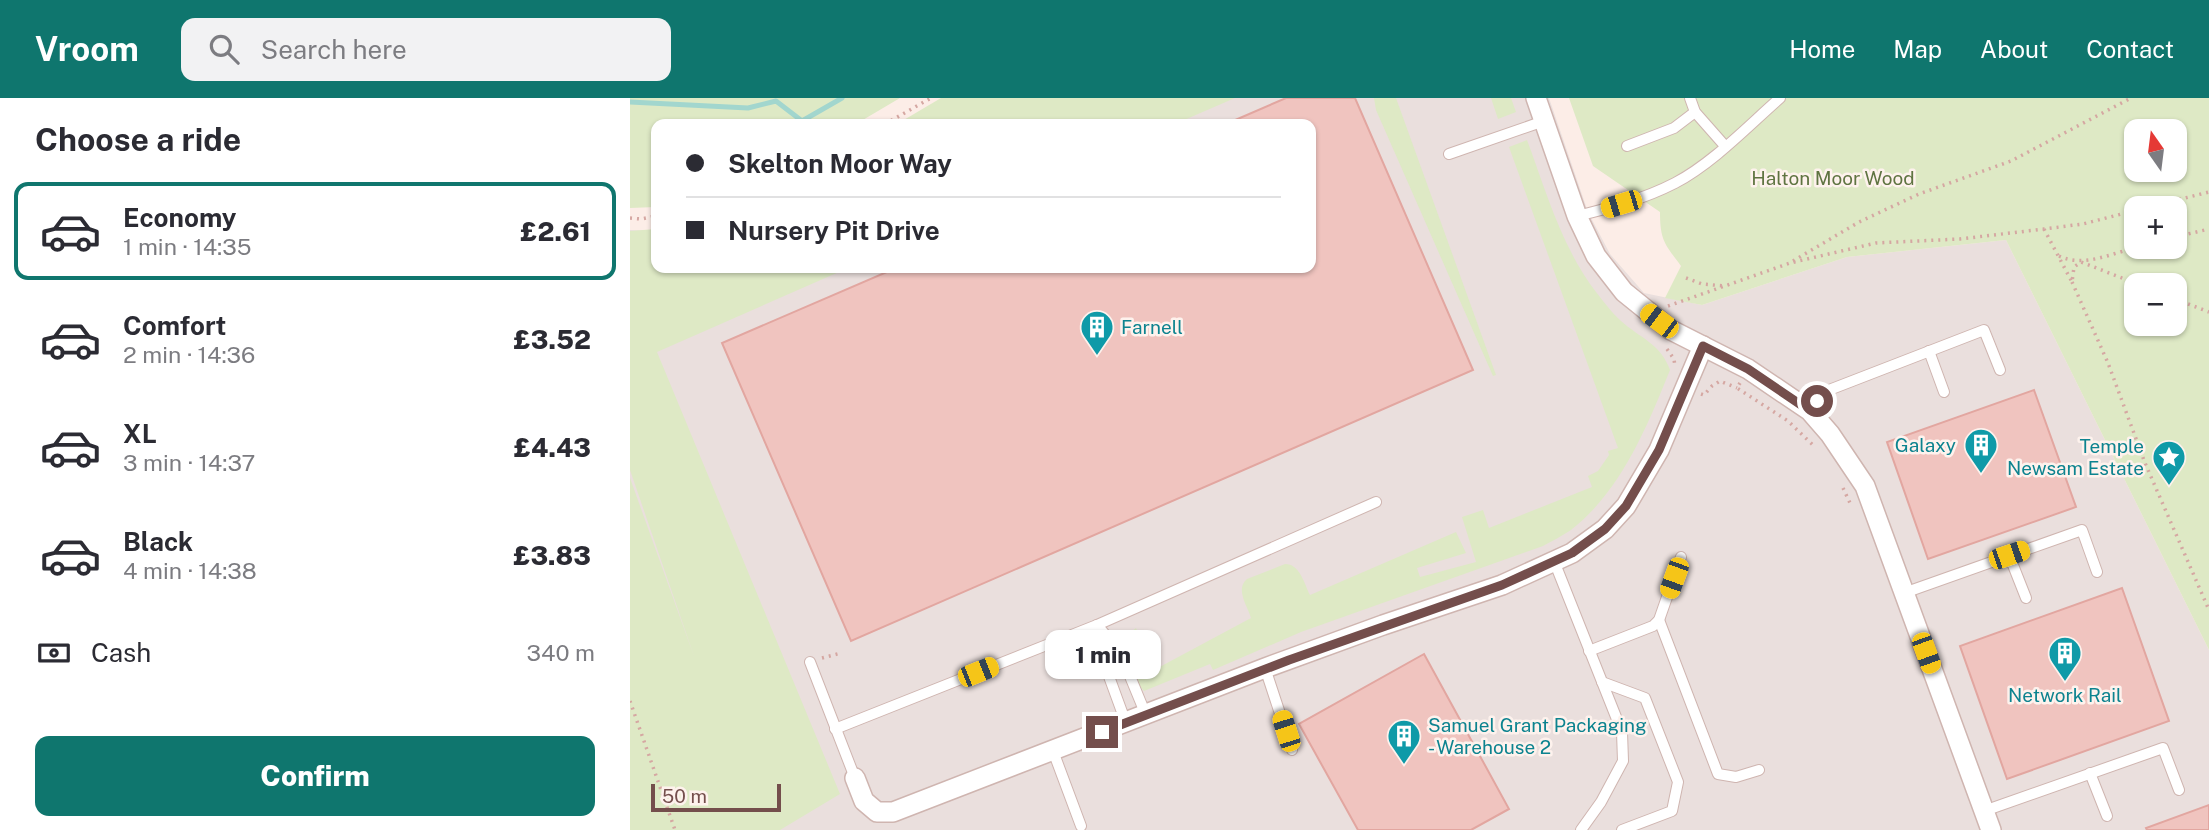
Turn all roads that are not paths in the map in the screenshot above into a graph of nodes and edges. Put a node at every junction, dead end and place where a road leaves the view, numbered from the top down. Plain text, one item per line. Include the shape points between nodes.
1 (1536, 98) edge
2 (1690, 98) edge
3 (1780, 98) edge
4 (1695, 112) junction
5 (1544, 121) junction
6 (1627, 146) dead end
7 (1725, 146) junction
8 (1449, 154) dead end
9 (1577, 216) junction
10 (1703, 346) junction
11 (1929, 351) junction
12 (2000, 370) dead end
13 (1944, 392) dead end
14 (1810, 411) junction
15 (1377, 502) dead end
16 (2009, 555) junction
17 (1681, 557) dead end
18 (1554, 561) junction
19 (2097, 572) dead end
20 (1904, 593) junction
21 (2026, 598) dead end
22 (1659, 620) junction
23 (1097, 625) junction
24 (1589, 651) junction
25 (810, 662) road end
26 (1265, 668) junction
27 (1602, 682) junction
28 (1146, 715) junction
29 (1126, 723) junction
30 (835, 729) junction
31 (1292, 750) dead end
32 (1053, 751) junction
33 (1759, 770) dead end
34 (2091, 773) junction
35 (855, 778) joint
36 (2179, 790) dead end
37 (1984, 811) junction
38 (2107, 816) dead end
39 (1081, 826) dead end
40 (1584, 829) edge
41 (1622, 830) edge
42 (1991, 830) edge

1 - 5 street
2 - 4 lane
3 - 7 lane
4 - 6 lane via 1674,128
4 - 7 lane
5 - 8 lane
5 - 9 street
7 - 9 lane via 1676,183
9 - 10 street via 1596,256 1623,292 1671,330
10 - 14 street via 1748,369
10 - 18 street via 1659,450 1626,506 1605,529
11 - 12 lane via 1984,330
11 - 13 lane
11 - 14 lane via 1829,390
14 - 20 street via 1864,486
15 - 23 lane
16 - 19 lane via 2082,530
16 - 20 lane
16 - 21 lane
17 - 22 lane
18 - 24 lane
18 - 26 street via 1502,585
20 - 37 street
22 - 24 lane
22 - 33 lane via 1718,774 1736,777
23 - 28 lane via 1120,652
23 - 29 lane via 1103,660
23 - 30 lane
24 - 27 lane
25 - 30 lane
26 - 28 street
26 - 31 lane
27 - 40 lane via 1622,732 1623,761
27 - 41 lane via 1645,698 1678,782 1672,811
28 - 29 street
29 - 32 street
30 - 35 lane
32 - 35 street via 893,811 877,812 864,801
32 - 39 lane
34 - 36 lane via 2163,748
34 - 37 lane
34 - 38 lane
37 - 42 street

